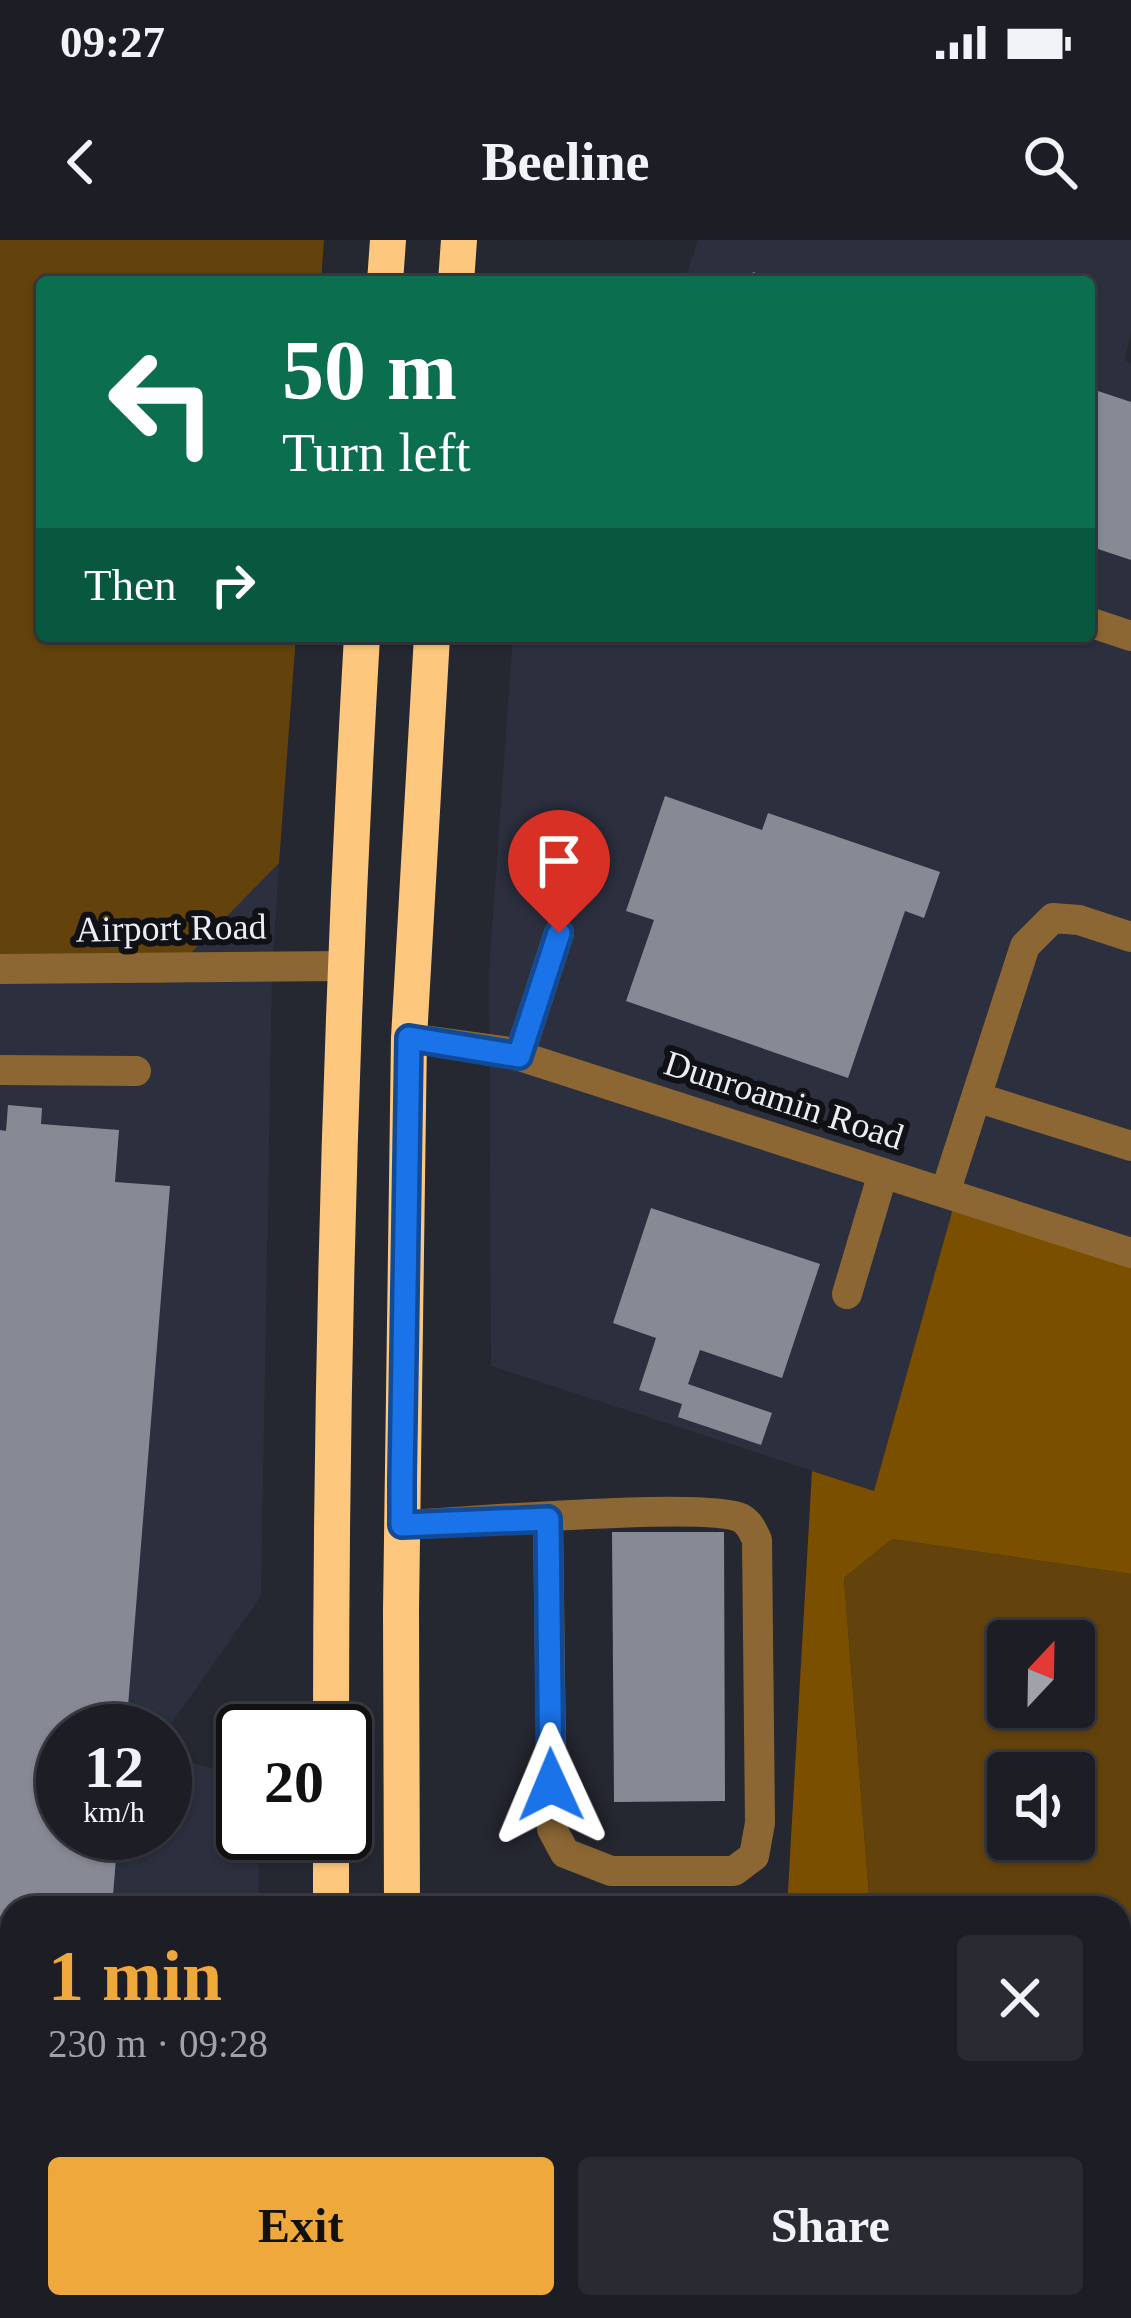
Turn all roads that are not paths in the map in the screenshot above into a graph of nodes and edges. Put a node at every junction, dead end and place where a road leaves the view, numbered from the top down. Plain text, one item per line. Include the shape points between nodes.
1 (388, 240) edge
2 (459, 240) edge
3 (385, 276) edge
4 (456, 276) edge
5 (1095, 624) edge
6 (1131, 637) edge
7 (362, 642) edge
8 (432, 642) edge
9 (559, 933) dead end
10 (1131, 937) edge
11 (343, 966) junction
12 (0, 970) edge
13 (409, 1038) junction
14 (519, 1056) junction
15 (0, 1070) edge
16 (136, 1071) dead end
17 (976, 1096) junction
18 (1131, 1146) edge
19 (883, 1173) junction
20 (945, 1193) junction
21 (1131, 1253) edge
22 (848, 1294) dead end
23 (548, 1519) junction
24 (402, 1525) junction
25 (331, 1704) edge
26 (331, 1860) edge
27 (331, 1896) edge
28 (402, 1896) edge

1 - 3 highway
2 - 4 highway
5 - 6 street
7 - 11 highway
8 - 13 highway
9 - 14 street
10 - 17 street via 1053,918 1025,946
11 - 12 street, Airport Road
11 - 25 highway
13 - 14 street, Dunroamin Road
13 - 24 highway
14 - 19 street, Dunroamin Road
15 - 16 street
17 - 18 street
17 - 20 street
19 - 20 street, Dunroamin Road
19 - 22 street
20 - 21 street, Dunroamin Road
23 - 23 street via 737,1516 757,1540 760,1823 754,1856 734,1871 610,1871 565,1853 552,1829
23 - 24 street
24 - 28 highway
26 - 27 highway

